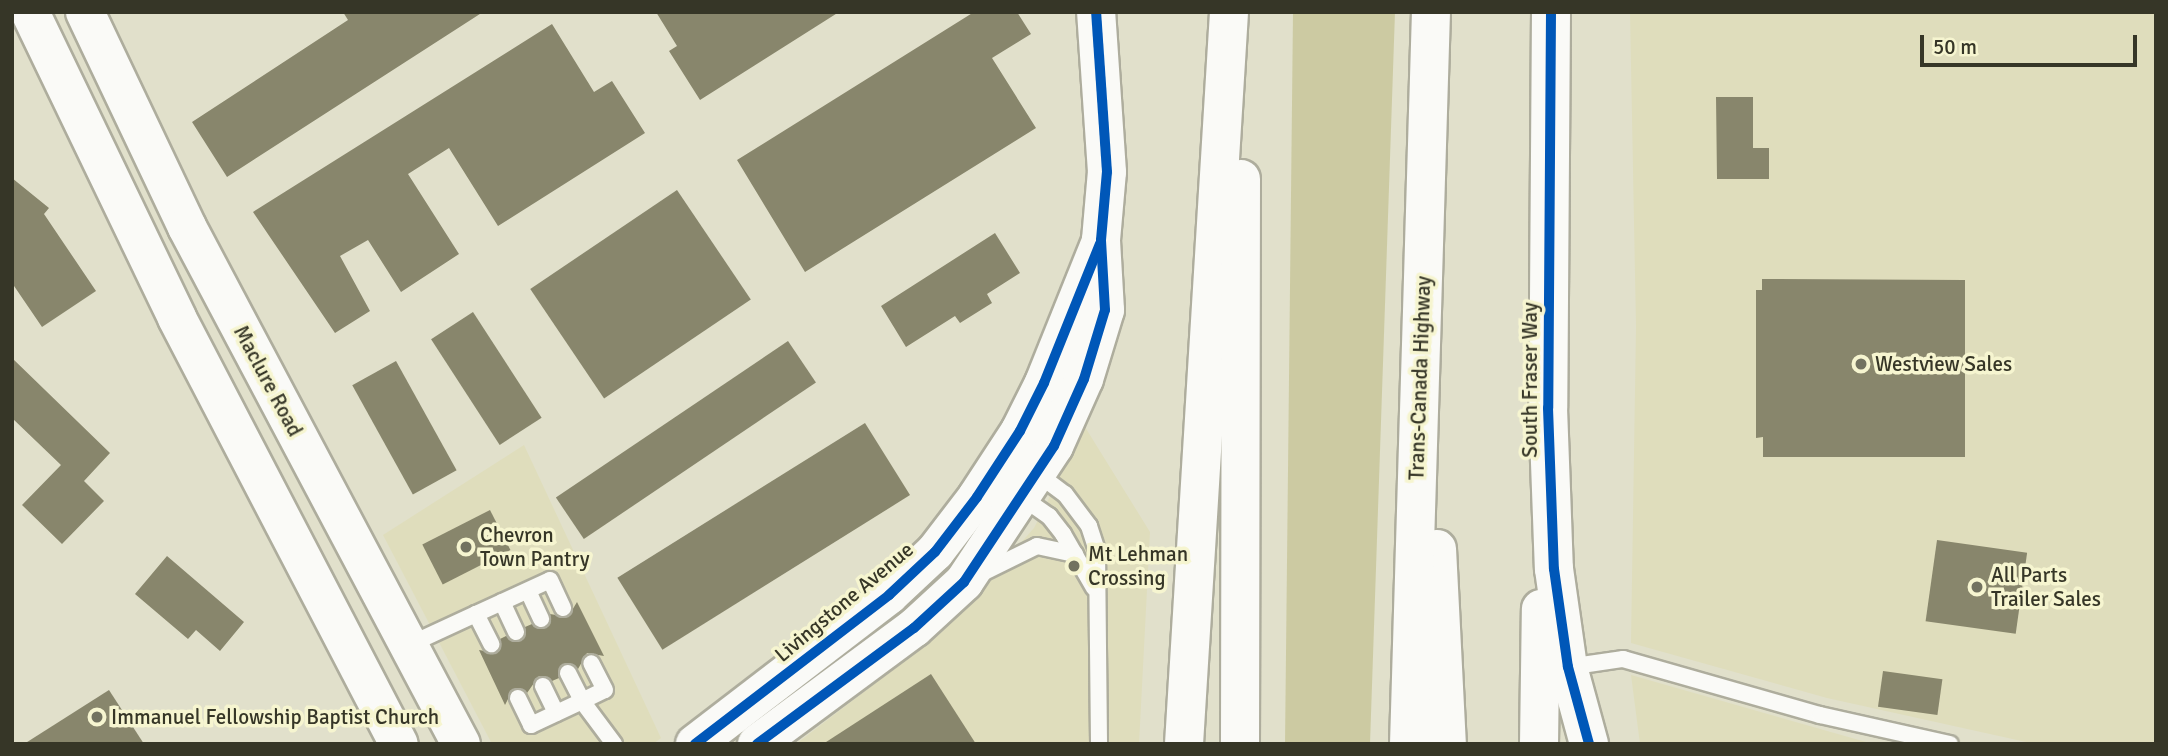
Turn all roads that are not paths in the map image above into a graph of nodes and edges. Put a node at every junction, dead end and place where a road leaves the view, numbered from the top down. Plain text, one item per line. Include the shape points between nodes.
1 (30, 12) edge
2 (85, 12) edge
3 (1097, 12) edge
4 (1229, 12) edge
5 (1241, 12) edge
6 (1431, 12) edge
7 (1551, 12) edge
8 (1101, 240) junction
9 (1423, 277) junction
10 (1548, 408) junction
11 (998, 465) junction
12 (1030, 486) junction
13 (1075, 554) junction
14 (964, 582) junction
15 (528, 591) junction
16 (1097, 594) junction
17 (502, 602) junction
18 (563, 608) dead end
19 (476, 614) junction
20 (541, 619) dead end
21 (516, 632) dead end
22 (411, 644) junction
23 (491, 644) dead end
24 (591, 663) dead end
25 (1568, 667) junction
26 (568, 673) dead end
27 (543, 686) dead end
28 (518, 698) dead end
29 (582, 702) junction
30 (556, 713) junction
31 (399, 744) edge
32 (461, 744) edge
33 (614, 744) edge
34 (695, 744) edge
35 (757, 744) edge
36 (1098, 744) edge
37 (1184, 744) edge
38 (1240, 744) edge
39 (1409, 744) edge
40 (1447, 744) edge
41 (1539, 744) edge
42 (1588, 744) edge
43 (1950, 744) edge

1 - 31 main road via 177,318
2 - 22 main road, Maclure Road via 187,227
3 - 8 main road, Livingstone Avenue via 1107,172
4 - 37 main road
5 - 38 main road
6 - 9 main road, Trans-Canada Highway
7 - 10 main road, South Fraser Way
8 - 11 main road, Livingstone Avenue via 1044,383
8 - 12 main road, Livingstone Avenue via 1105,310 1084,379
9 - 39 main road, Trans-Canada Highway
9 - 40 main road
10 - 25 main road, South Fraser Way via 1553,569
10 - 41 main road
11 - 12 main road
11 - 34 main road, Livingstone Avenue via 935,552 889,595
12 - 13 lane
12 - 14 main road, Livingstone Avenue
12 - 16 lane via 1065,494 1089,526 1097,551
13 - 14 lane via 1037,546
13 - 16 lane
14 - 35 main road, Livingstone Avenue via 914,628
15 - 17 lane
15 - 18 lane via 550,580
15 - 20 lane
16 - 36 lane
17 - 19 lane
17 - 21 lane
19 - 22 lane
19 - 23 lane
22 - 32 main road, Maclure Road
24 - 29 lane via 605,690
25 - 42 main road, South Fraser Way
25 - 43 lane via 1623,659 1820,715
26 - 29 lane
27 - 30 lane
28 - 30 lane via 531,725
29 - 30 lane
29 - 33 lane

